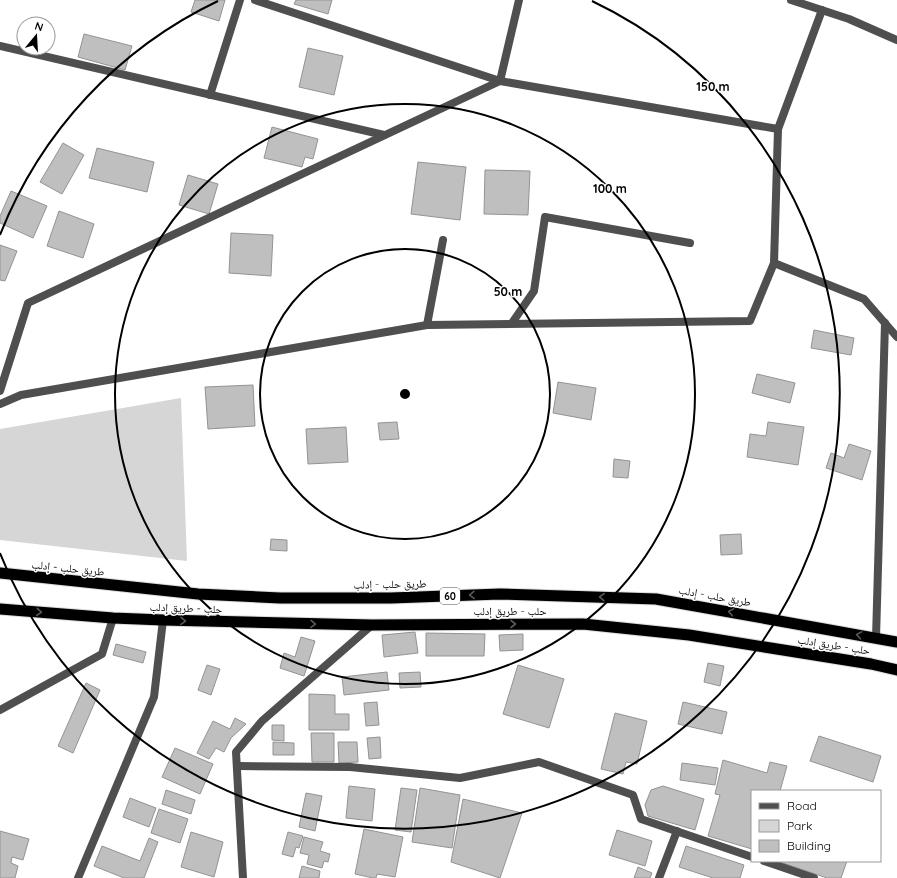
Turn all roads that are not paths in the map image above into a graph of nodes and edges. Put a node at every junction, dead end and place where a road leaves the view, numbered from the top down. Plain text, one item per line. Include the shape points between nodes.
1 (240, 0) edge
2 (255, 0) edge
3 (519, 0) edge
4 (791, 0) edge
5 (814, 4) edge
6 (822, 10) junction
7 (897, 40) edge
8 (0, 46) edge
9 (500, 81) junction
10 (210, 95) junction
11 (778, 129) junction
12 (384, 135) junction
13 (443, 240) dead end
14 (690, 244) dead end
15 (774, 263) junction
16 (512, 323) junction
17 (885, 323) junction
18 (427, 325) junction
19 (897, 337) edge
20 (0, 391) edge
21 (0, 404) edge
22 (0, 573) edge
23 (0, 609) edge
24 (113, 618) junction
25 (163, 620) junction
26 (372, 625) junction
27 (876, 638) junction
28 (897, 642) edge
29 (897, 670) edge
30 (0, 710) edge
31 (237, 766) junction
32 (677, 831) junction
33 (751, 857) edge
34 (767, 862) edge
35 (78, 878) edge
36 (243, 878) edge
37 (659, 878) edge
38 (814, 878) edge

1 - 10 street
2 - 9 street
3 - 9 street
4 - 5 street
5 - 6 street
6 - 7 street
6 - 11 street
8 - 10 street
9 - 11 street
9 - 12 street
10 - 12 street
11 - 15 street
12 - 20 street via 28,303
13 - 18 street
14 - 16 street via 545,218 534,292
15 - 16 street via 750,321
15 - 17 street via 864,299
16 - 18 street
17 - 19 street
17 - 27 street
18 - 21 street via 20,395
27 -> 22 highway, طريق حلب - إدلب / 60 via 656,599 500,594 391,598 280,598 198,594
23 -> 24 highway, حلب - طريق إدلب
24 - 25 highway, حلب - طريق إدلب
24 - 30 street via 102,654
25 -> 26 highway, حلب - طريق إدلب
25 - 35 street via 154,698
26 -> 29 highway, حلب - طريق إدلب via 583,624 696,636
26 - 31 street via 262,721 236,752
27 - 28 highway, طريق حلب - إدلب / 60
31 - 32 street via 350,767 460,778 539,762 634,795 641,819
31 - 36 street
32 - 33 street
32 - 37 street
34 - 38 street

